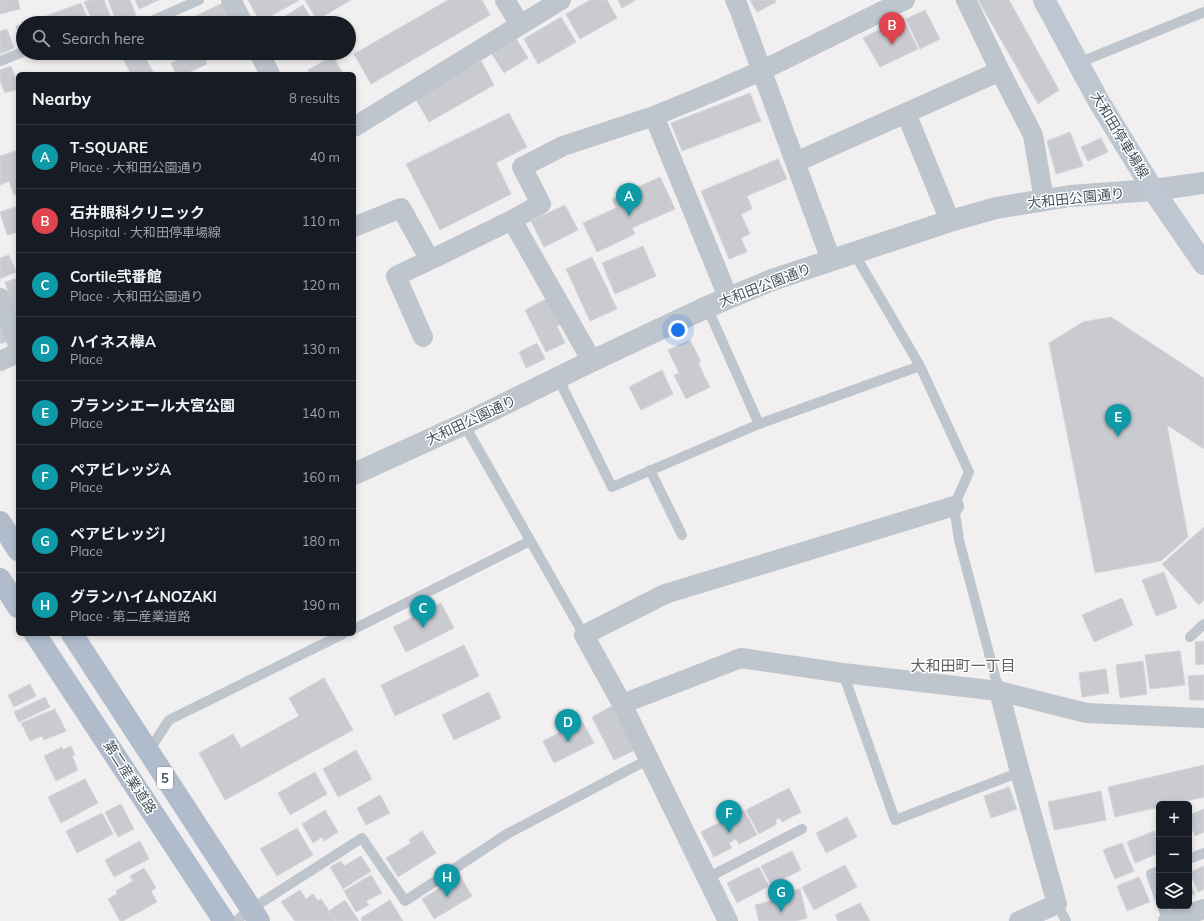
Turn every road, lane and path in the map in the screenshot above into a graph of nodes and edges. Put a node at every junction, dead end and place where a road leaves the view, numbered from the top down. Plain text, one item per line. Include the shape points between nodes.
1 (199, 0) edge
2 (231, 0) edge
3 (505, 0) edge
4 (561, 0) edge
5 (735, 0) edge
6 (905, 0) edge
7 (966, 0) edge
8 (1044, 0) edge
9 (1204, 12) edge
10 (163, 16) edge
11 (239, 16) edge
12 (520, 25) junction
13 (16, 55) edge
14 (263, 60) edge
15 (0, 62) edge
16 (1078, 62) junction
17 (763, 70) junction
18 (1000, 71) junction
19 (269, 72) edge
20 (906, 113) junction
21 (654, 116) junction
22 (356, 126) edge
23 (796, 162) junction
24 (1204, 183) edge
25 (1153, 190) junction
26 (1044, 200) junction
27 (512, 220) junction
28 (950, 221) junction
29 (356, 226) edge
30 (854, 253) junction
31 (430, 260) junction
32 (831, 260) junction
33 (1204, 264) edge
34 (728, 297) junction
35 (0, 298) edge
36 (707, 307) junction
37 (423, 338) dead end
38 (16, 340) edge
39 (16, 354) edge
40 (0, 361) edge
41 (592, 361) junction
42 (920, 366) junction
43 (558, 378) junction
44 (464, 424) junction
45 (759, 424) junction
46 (650, 470) junction
47 (356, 473) edge
48 (954, 506) junction
49 (0, 522) edge
50 (682, 535) dead end
51 (530, 541) junction
52 (16, 547) edge
53 (0, 579) edge
54 (12, 602) edge
55 (1204, 624) edge
56 (356, 627) edge
57 (584, 635) junction
58 (37, 636) edge
59 (73, 636) edge
60 (339, 636) edge
61 (1190, 637) dead end
62 (843, 673) junction
63 (999, 691) junction
64 (622, 704) junction
65 (1204, 718) edge
66 (148, 752) junction
67 (649, 759) junction
68 (1020, 772) junction
69 (802, 829) dead end
70 (1204, 853) edge
71 (1192, 858) edge
72 (1156, 872) edge
73 (707, 878) junction
74 (1156, 889) edge
75 (1163, 909) edge
76 (1204, 909) edge
77 (1061, 912) edge
78 (249, 917) edge
79 (224, 921) edge
80 (728, 921) edge
81 (1019, 921) edge
82 (1168, 921) edge

1 - 10 lane
2 - 11 street
3 - 12 street
4 - 12 street
5 - 17 street
6 - 17 street
7 - 18 street
8 - 16 main road, 大和田停車場線
9 - 16 lane
12 - 22 street
13 - 15 lane
14 - 19 street
16 - 25 main road, 大和田停車場線
17 - 21 street
17 - 23 street
18 - 20 street
18 - 26 street via 1033,135
20 - 23 street
20 - 28 street
21 - 27 street via 563,146 522,167 541,204
21 - 34 street
23 - 32 street
24 - 25 street, 大和田公園通り
25 - 26 street, 大和田公園通り
25 - 33 main road, 大和田停車場線
26 - 28 street, 大和田公園通り via 996,208
27 - 31 street
27 - 41 street
28 - 30 street, 大和田公園通り
29 - 31 street via 401,208
30 - 32 street, 大和田公園通り
30 - 42 lane
31 - 37 street via 396,276
32 - 34 street, 大和田公園通り
34 - 36 street, 大和田公園通り
35 - 38 street
36 - 41 street, 大和田公園通り
36 - 45 lane
39 - 40 street
41 - 43 street, 大和田公園通り
42 - 45 lane
42 - 48 lane via 969,472
43 - 44 street, 大和田公園通り
43 - 46 lane via 612,487
44 - 47 street, 大和田公園通り
44 - 51 lane
45 - 46 lane
46 - 50 lane
48 - 57 street via 665,594
48 - 63 lane via 959,540
49 - 52 main road
51 - 56 lane
51 - 57 lane
53 - 54 main road
55 - 61 lane
57 - 64 street
58 - 79 main road, 第二産業道路 / 5
59 - 66 main road, 第二産業道路 / 5
60 - 66 lane via 169,720
62 - 63 street
62 - 64 street via 740,658
62 - 68 lane via 895,820
63 - 65 street via 1086,713
63 - 68 street
64 - 67 street
66 - 78 main road, 第二産業道路 / 5
67 - 73 street
67 - 78 lane via 507,834 406,901 362,838
68 - 77 street
69 - 73 lane
70 - 71 lane
72 - 74 lane via 1150,874
73 - 80 street
75 - 82 lane
76 - 82 street
77 - 81 street

